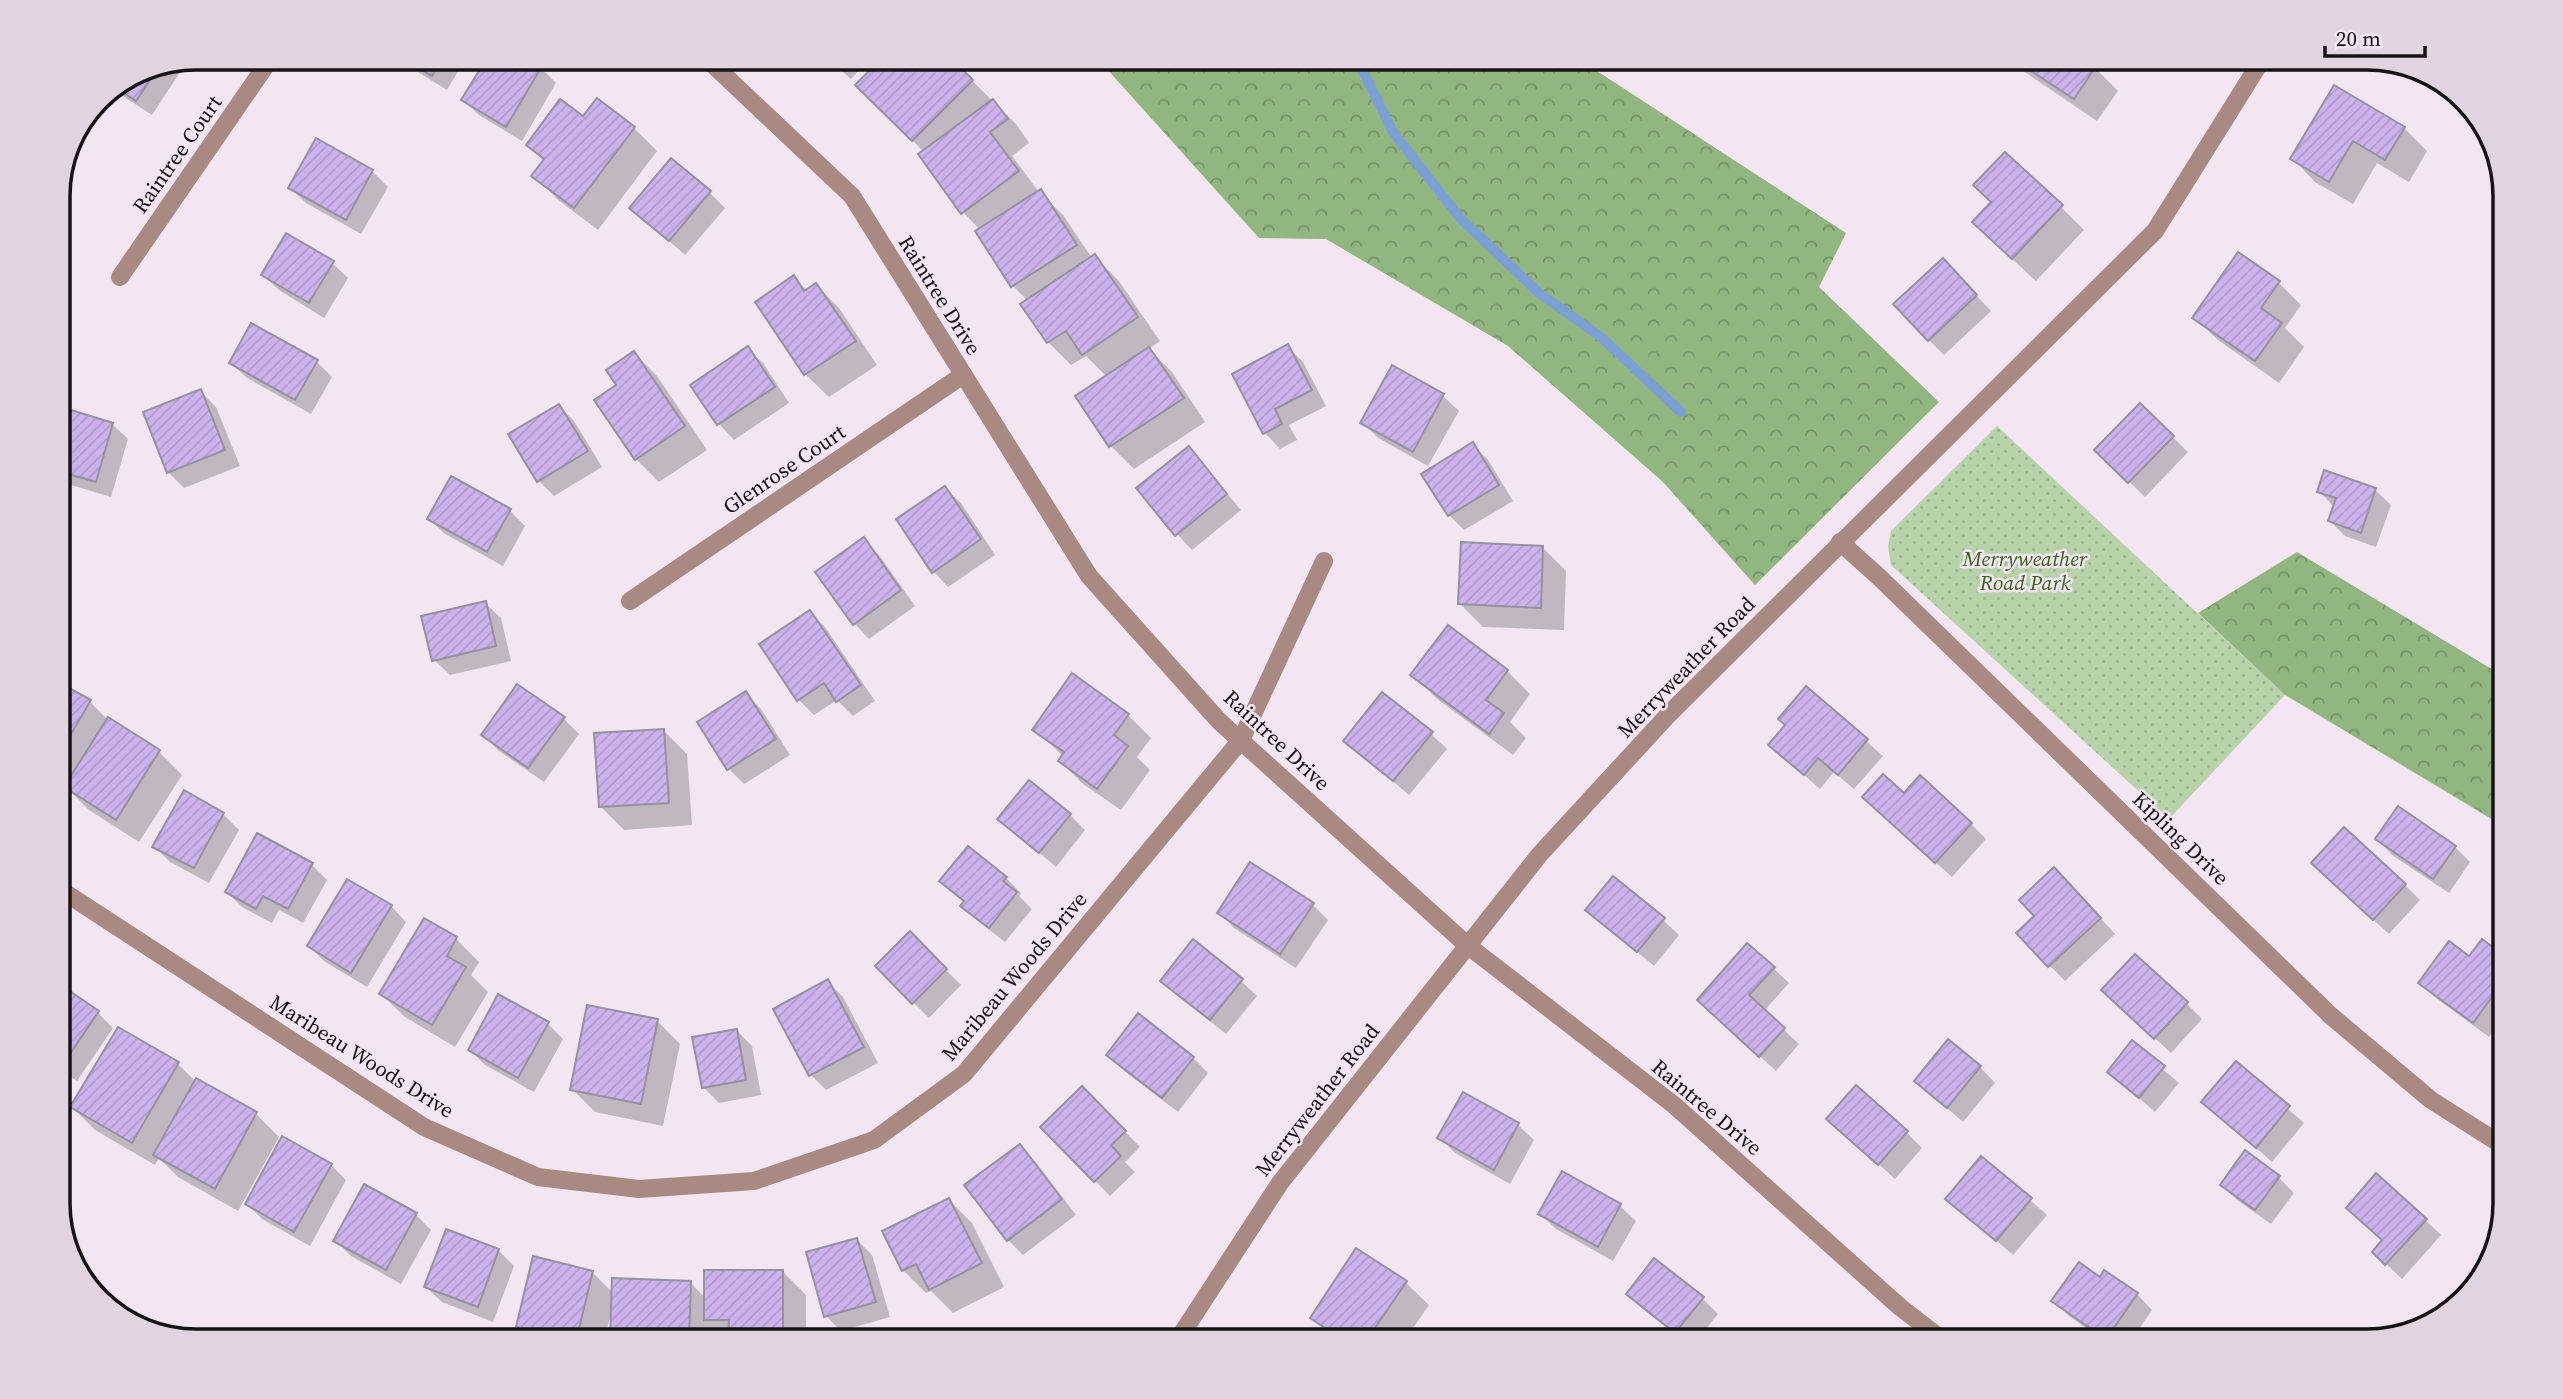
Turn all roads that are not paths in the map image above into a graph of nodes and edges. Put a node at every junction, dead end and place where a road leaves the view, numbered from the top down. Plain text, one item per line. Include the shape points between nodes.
1 (263, 70) edge
2 (719, 70) edge
3 (2256, 70) edge
4 (120, 277) dead end
5 (963, 375) junction
6 (1840, 542) junction
7 (1324, 561) dead end
8 (630, 601) dead end
9 (1241, 740) junction
10 (70, 896) edge
11 (1468, 944) junction
12 (2493, 1139) edge
13 (1185, 1329) edge
14 (1928, 1329) edge

1 - 4 street, Raintree Court
2 - 5 street, Raintree Drive via 852,195
3 - 6 street, Merryweather Road via 2155,231
5 - 8 street, Glenrose Court
5 - 9 street, Raintree Drive via 1089,576
6 - 11 street, Merryweather Road via 1669,714 1540,854
6 - 12 street, Kipling Drive via 2330,1015 2431,1100
7 - 9 street, Maribeau Woods Drive
9 - 10 street, Maribeau Woods Drive via 964,1074 874,1140 754,1181 639,1189 538,1177 424,1127
9 - 11 street, Raintree Drive
11 - 13 street, Merryweather Road via 1280,1183
11 - 14 street, Raintree Drive via 1674,1105

